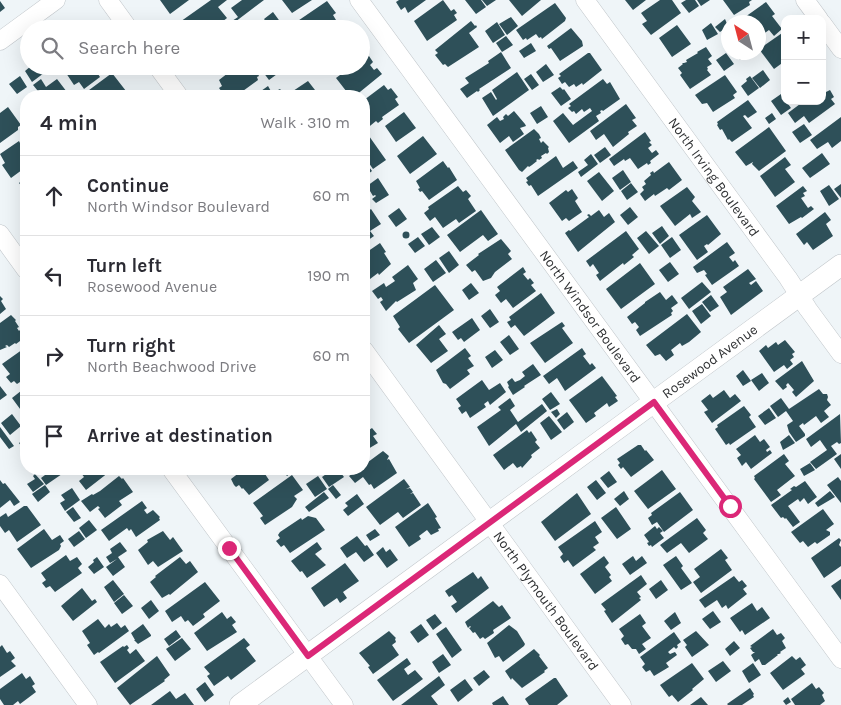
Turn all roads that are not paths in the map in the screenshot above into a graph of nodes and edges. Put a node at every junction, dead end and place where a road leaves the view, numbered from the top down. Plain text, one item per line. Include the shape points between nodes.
1 (56, 0) edge
2 (108, 0) edge
3 (359, 0) edge
4 (585, 0) edge
5 (805, 0) edge
6 (816, 15) edge
7 (29, 20) edge
8 (123, 20) edge
9 (20, 26) edge
10 (826, 28) edge
11 (0, 41) edge
12 (841, 49) edge
13 (164, 75) edge
14 (175, 90) edge
15 (0, 234) edge
16 (20, 262) edge
17 (841, 265) edge
18 (799, 295) junction
19 (841, 354) edge
20 (370, 358) edge
21 (654, 402) junction
22 (175, 475) edge
23 (489, 522) junction
24 (0, 584) edge
25 (308, 656) junction
26 (841, 659) edge
27 (88, 705) edge
28 (240, 705) edge
29 (344, 705) edge
30 (622, 705) edge

1 - 7 street
2 - 8 street
3 - 21 street, North Windsor Boulevard
4 - 18 street, North Irving Boulevard
5 - 6 street
9 - 11 street
10 - 12 street
13 - 14 street
15 - 16 street
17 - 18 street, Rosewood Avenue
18 - 19 street, North Irving Boulevard
18 - 21 street, Rosewood Avenue
20 - 23 street, North Plymouth Boulevard
21 - 23 street, Rosewood Avenue
21 - 26 street, North Windsor Boulevard
22 - 25 street
23 - 25 street, Rosewood Avenue
23 - 30 street, North Plymouth Boulevard
24 - 27 street
25 - 28 street, Rosewood Avenue
25 - 29 street

